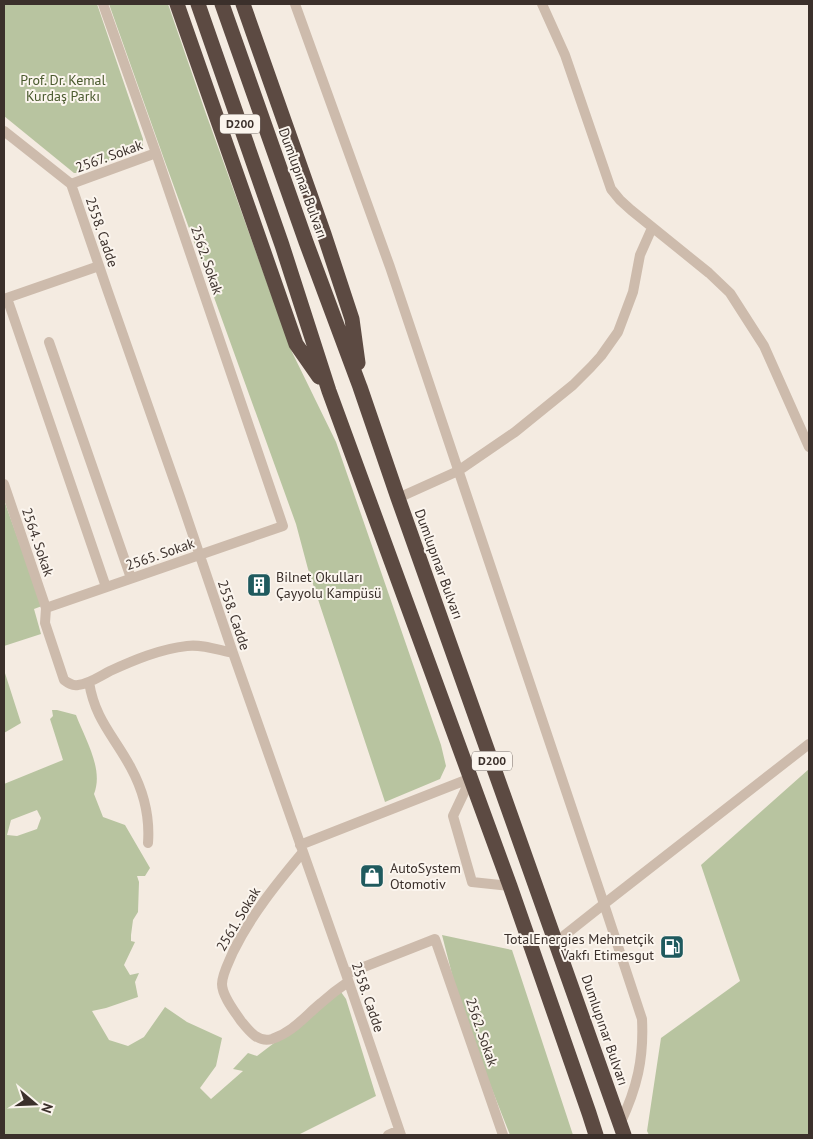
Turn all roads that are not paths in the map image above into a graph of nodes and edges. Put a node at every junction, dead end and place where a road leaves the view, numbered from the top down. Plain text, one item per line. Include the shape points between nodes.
1 (103, 4) edge
2 (177, 4) edge
3 (198, 4) edge
4 (222, 4) edge
5 (242, 4) edge
6 (294, 4) edge
7 (542, 4) edge
8 (4, 131) edge
9 (156, 153) junction
10 (71, 184) junction
11 (652, 228) junction
12 (99, 266) junction
13 (5, 298) edge
14 (49, 342) dead end
15 (360, 387) junction
16 (329, 391) junction
17 (809, 447) edge
18 (458, 471) junction
19 (4, 484) edge
20 (398, 498) junction
21 (283, 526) joint
22 (199, 555) junction
23 (131, 578) junction
24 (106, 587) junction
25 (46, 608) junction
26 (233, 653) junction
27 (89, 682) junction
28 (809, 744) edge
29 (471, 778) junction
30 (148, 843) dead end
31 (301, 848) junction
32 (510, 886) junction
33 (604, 904) junction
34 (556, 942) junction
35 (347, 978) junction
36 (622, 1130) edge
37 (400, 1132) edge
38 (388, 1135) edge
39 (503, 1135) edge
40 (596, 1135) edge

1 - 9 street, 2562. Sokak
2 - 16 highway via 296,344
3 - 16 highway, D200
4 - 15 highway, Dumlupınar Bulvarı / D200
5 - 15 highway via 352,319
6 - 18 street via 390,267
7 - 11 street via 565,55 611,188
8 - 10 street, 2558. Cadde
9 - 10 street, 2567. Sokak
9 - 21 street, 2562. Sokak
10 - 12 street, 2558. Cadde
11 - 17 street via 730,293 764,346
11 - 18 street via 640,255 629,306 618,332 601,356 547,407
12 - 13 street
12 - 22 street, 2558. Cadde
13 - 24 street
14 - 23 street
15 - 20 highway, Dumlupınar Bulvarı / D200
16 - 29 highway, D200
18 - 20 street
18 - 33 street
19 - 25 street, 2564. Sokak
20 - 34 highway, Dumlupınar Bulvarı / D200
21 - 22 street, 2565. Sokak
22 - 23 street, 2565. Sokak
22 - 26 street, 2558. Cadde
23 - 24 street, 2565. Sokak
24 - 25 street, 2565. Sokak
25 - 27 street, 2564. Sokak via 45,623 64,680 77,685
26 - 27 street via 194,646 178,648 142,658
26 - 31 street, 2558. Cadde
27 - 30 street via 101,720 141,790 147,811
28 - 33 street
29 - 31 street
29 - 32 highway, D200
29 - 32 street via 453,816 472,882
31 - 35 street, 2558. Cadde
31 - 35 street, 2561. Sokak via 248,924 228,964 223,990 248,1029 258,1038 267,1040 292,1029
32 - 40 highway, D200
33 - 34 street
33 - 36 street via 642,1019 639,1074
34 - 36 highway, Dumlupınar Bulvarı / D200
35 - 37 street, 2558. Cadde
35 - 39 street, 2562. Sokak via 435,939
37 - 38 street

